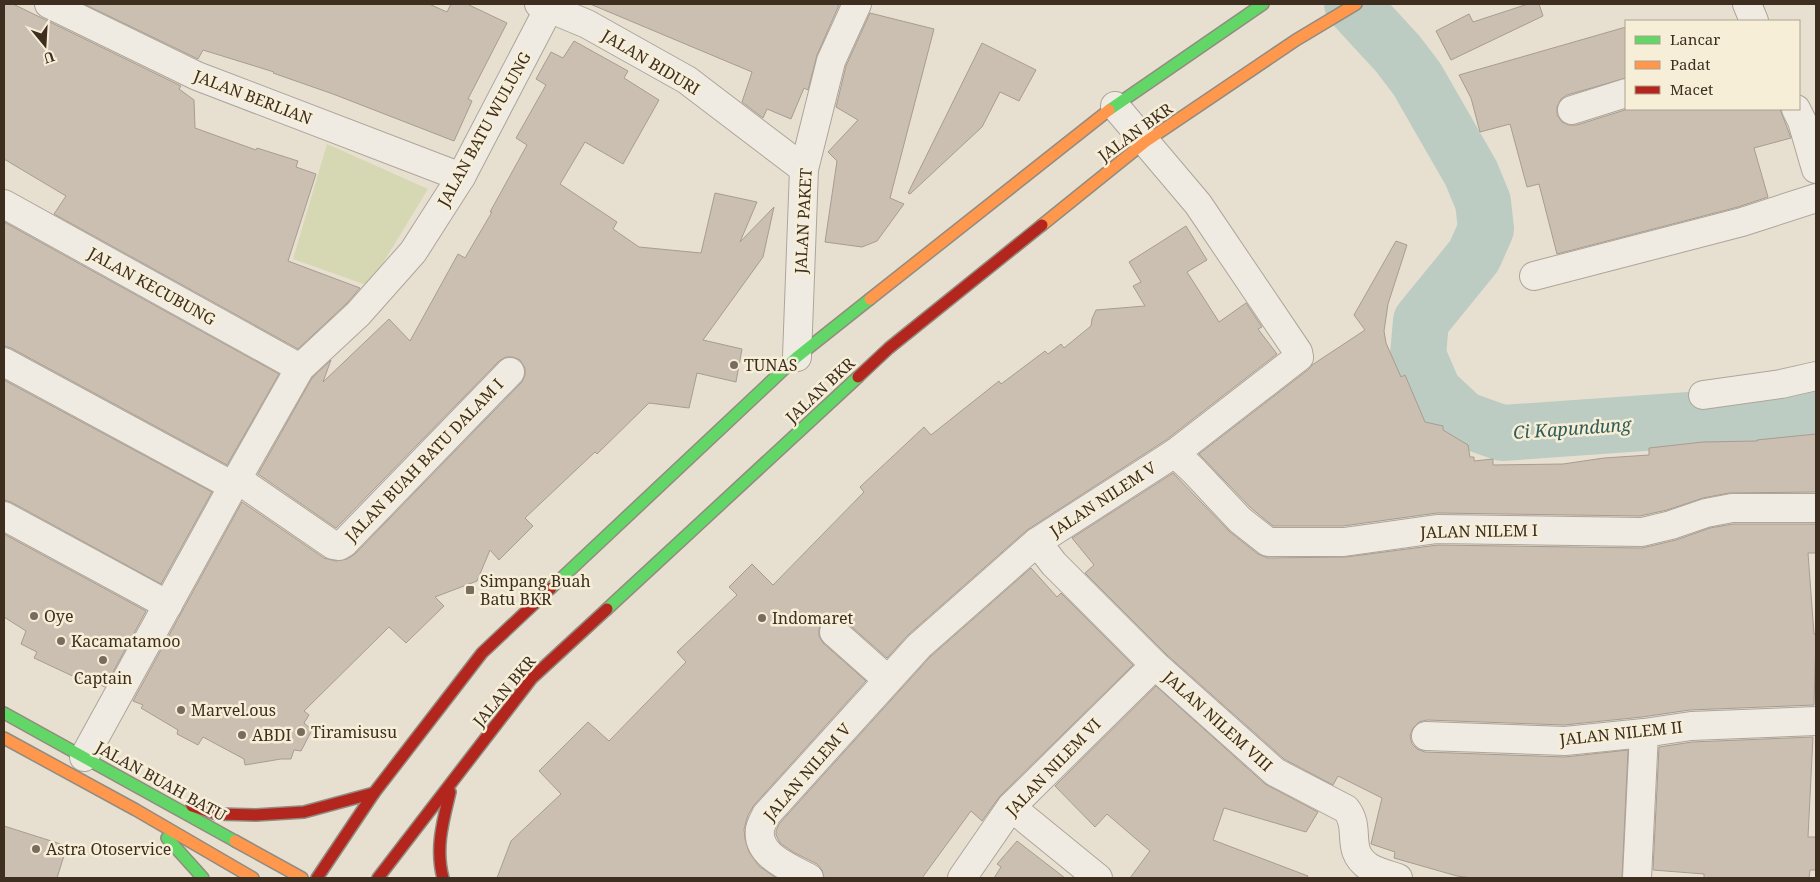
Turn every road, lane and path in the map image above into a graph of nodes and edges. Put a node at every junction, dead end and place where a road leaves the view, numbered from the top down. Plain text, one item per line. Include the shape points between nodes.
1 (49, 4) edge
2 (857, 4) edge
3 (1262, 4) edge
4 (1356, 4) edge
5 (1746, 4) edge
6 (544, 6) edge
7 (1754, 20) edge
8 (1625, 93) edge
9 (1115, 106) junction
10 (1572, 110) dead end
11 (1796, 110) edge
12 (1145, 142) junction
13 (804, 169) junction
14 (1816, 169) edge
15 (461, 177) junction
16 (1816, 198) edge
17 (4, 204) edge
18 (1534, 276) dead end
19 (797, 357) junction
20 (4, 362) edge
21 (300, 368) junction
22 (510, 372) dead end
23 (1816, 376) edge
24 (1703, 395) dead end
25 (1175, 453) junction
26 (235, 482) junction
27 (1816, 508) edge
28 (4, 516) edge
29 (1037, 542) junction
30 (168, 605) junction
31 (834, 632) dead end
32 (1155, 665) junction
33 (888, 680) junction
34 (4, 713) edge
35 (1816, 721) edge
36 (1644, 733) junction
37 (1426, 736) dead end
38 (4, 738) edge
39 (84, 757) junction
40 (453, 781) junction
41 (150, 793) junction
42 (374, 793) junction
43 (1011, 807) junction
44 (136, 810) junction
45 (203, 878) edge
46 (252, 878) edge
47 (302, 878) edge
48 (317, 878) edge
49 (378, 878) edge
50 (443, 878) edge
51 (809, 878) edge
52 (962, 878) edge
53 (1098, 878) edge
54 (1398, 878) edge
55 (1637, 878) edge

1 - 15 street, JALAN BERLIAN via 197,76
2 - 13 street, JALAN PAKET via 831,61
3 - 9 main road, JALAN BKR
4 - 12 main road, JALAN BKR via 1296,40
5 - 7 street
6 - 13 street, JALAN BIDURI via 587,24 687,80
6 - 15 street, JALAN BATU WULUNG
8 - 10 street
9 - 12 street, JALAN NILEM V
9 - 19 main road, JALAN BKR
11 - 14 street
12 - 25 street, JALAN NILEM V via 1198,204 1299,354
12 - 40 main road, JALAN BKR via 888,348 532,678
13 - 19 street, JALAN PAKET
15 - 21 street, JALAN BATU WULUNG via 412,252 377,294
16 - 18 street via 1742,222
17 - 21 street, JALAN KECUBUNG
19 - 42 main road, JALAN BKR via 482,653
20 - 26 street
21 - 26 street
22 - 26 street, JALAN BUAH BATU DALAM I via 339,546 332,545
23 - 24 street
25 - 27 street, JALAN NILEM I via 1240,520 1268,542 1344,542 1437,529 1642,532 1732,508
25 - 29 street, JALAN NILEM V
26 - 30 street
28 - 30 street
29 - 32 street, JALAN NILEM VIII via 1054,564
29 - 33 street, JALAN NILEM V via 919,646
30 - 39 street
31 - 33 street
32 - 43 street, JALAN NILEM VI
32 - 54 street, JALAN NILEM VIII via 1274,772 1346,809 1351,815 1354,847 1359,859 1371,868
33 - 51 street, JALAN NILEM V via 766,815 760,828 761,840 775,860
34 - 39 main road, JALAN BUAH BATU
35 - 36 street, JALAN NILEM II via 1691,726
36 - 37 street, JALAN NILEM II via 1565,741
36 - 55 street
38 - 44 main road
39 - 41 main road, JALAN BUAH BATU
40 - 49 main road, JALAN BKR
40 - 50 main road via 440,831
41 - 42 main road via 217,814 256,815 304,812
41 - 47 main road, JALAN BUAH BATU
42 - 48 main road, JALAN BKR
43 - 52 street, JALAN NILEM VI
43 - 53 street
44 - 45 main road via 179,850
44 - 46 main road

